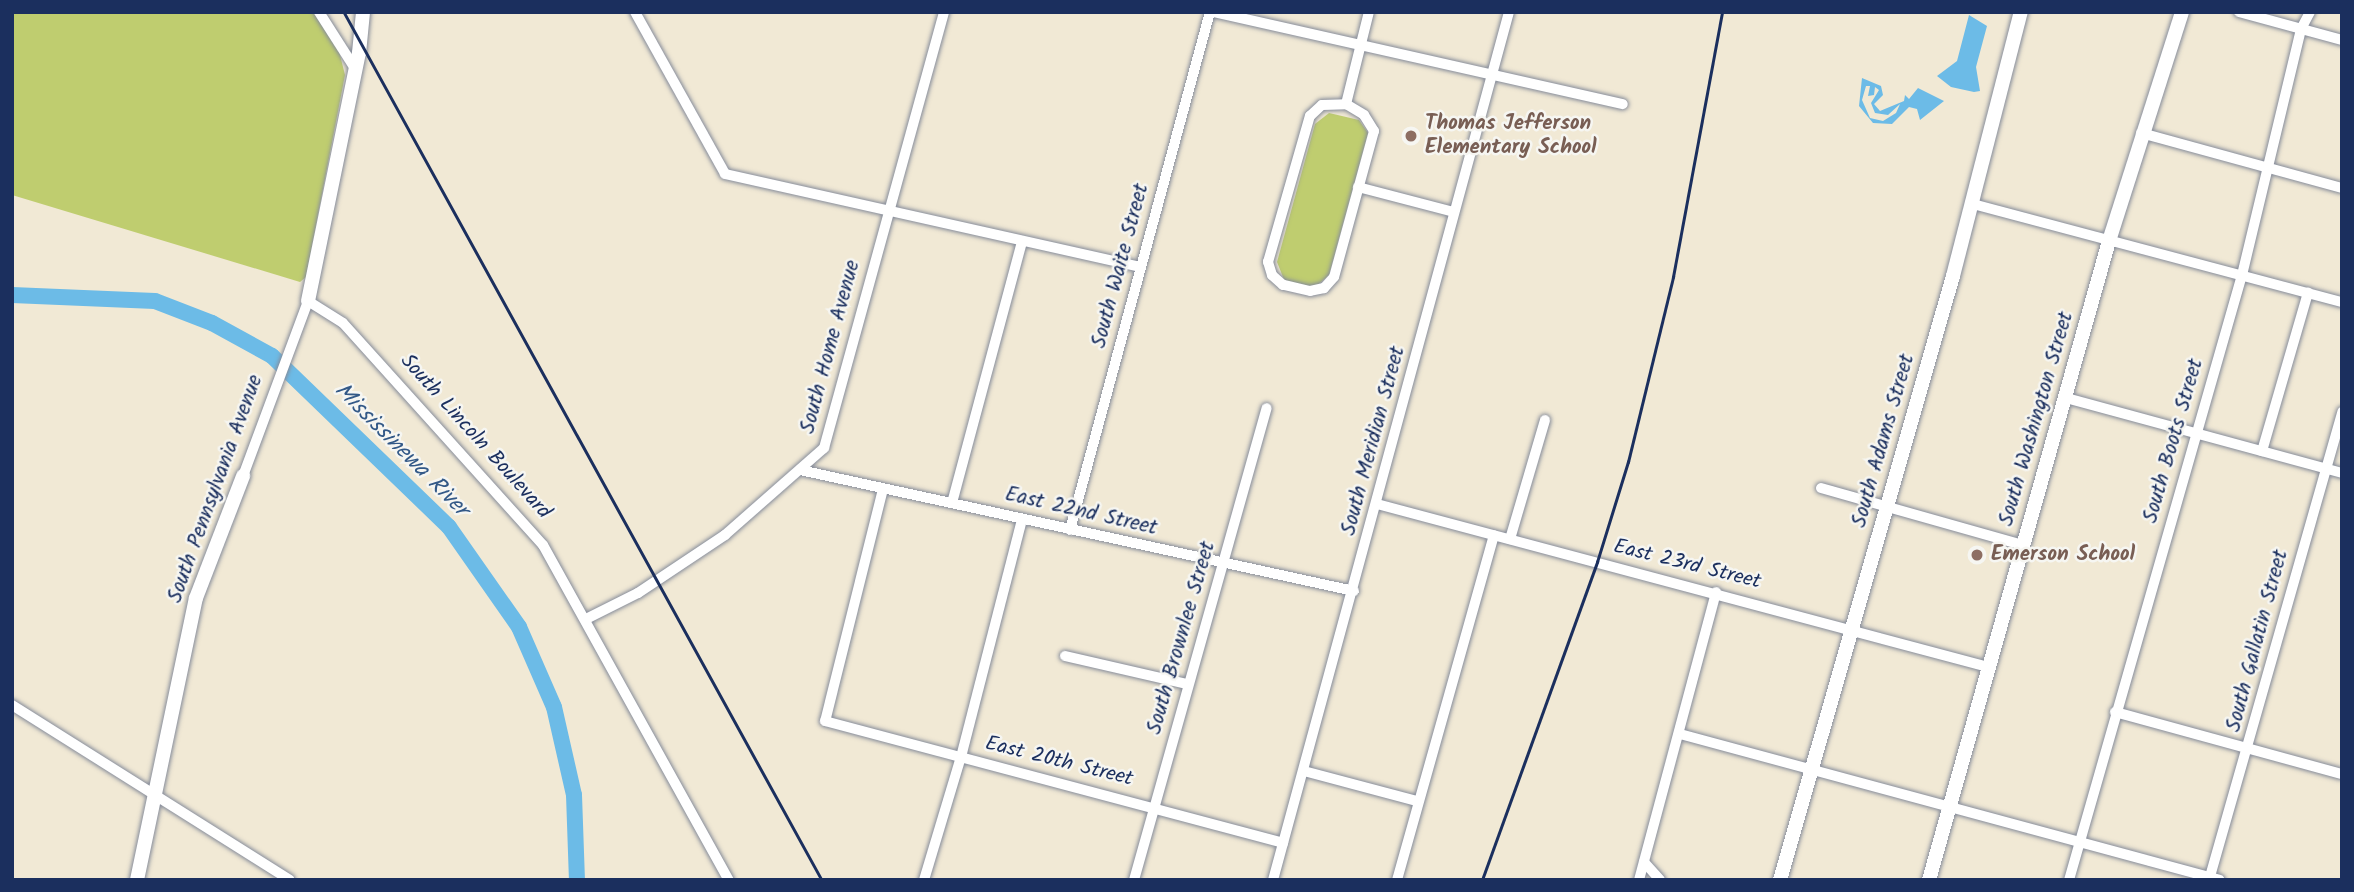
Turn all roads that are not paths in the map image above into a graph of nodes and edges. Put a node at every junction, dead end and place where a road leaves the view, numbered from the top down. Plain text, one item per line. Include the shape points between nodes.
1 (319, 12) edge
2 (363, 12) edge
3 (635, 12) edge
4 (944, 12) edge
5 (1212, 12) edge
6 (1369, 12) edge
7 (1509, 12) edge
8 (2021, 12) edge
9 (2182, 12) edge
10 (2239, 12) edge
11 (2310, 12) edge
12 (1232, 14) edge
13 (2301, 29) junction
14 (2342, 40) edge
15 (1361, 46) junction
16 (354, 67) junction
17 (1494, 72) junction
18 (1346, 104) junction
19 (1623, 104) dead end
20 (2141, 133) junction
21 (2269, 167) junction
22 (1357, 187) junction
23 (2342, 188) edge
24 (1973, 204) junction
25 (886, 212) junction
26 (1454, 212) junction
27 (1022, 241) junction
28 (2109, 241) junction
29 (1141, 267) junction
30 (2242, 275) junction
31 (2308, 293) junction
32 (308, 301) junction
33 (2342, 302) edge
34 (2066, 398) junction
35 (1267, 408) dead end
36 (2342, 412) edge
37 (1545, 420) dead end
38 (2196, 434) junction
39 (2262, 451) junction
40 (2327, 468) junction
41 (800, 470) junction
42 (2342, 472) edge
43 (243, 476) joint
44 (883, 488) junction
45 (1821, 488) dead end
46 (952, 503) junction
47 (1377, 504) junction
48 (1887, 506) junction
49 (1022, 519) junction
50 (1070, 530) junction
51 (1493, 535) junction
52 (1510, 539) junction
53 (2022, 545) junction
54 (1223, 563) junction
55 (1354, 591) junction
56 (1716, 592) junction
57 (586, 619) junction
58 (1851, 629) junction
59 (1065, 656) dead end
60 (1988, 667) junction
61 (1188, 684) junction
62 (12, 705) edge
63 (2115, 712) junction
64 (1680, 734) junction
65 (2249, 749) junction
66 (961, 757) junction
67 (1813, 769) junction
68 (1304, 771) junction
69 (2342, 774) edge
70 (154, 793) junction
71 (1417, 801) junction
72 (1950, 806) junction
73 (1155, 807) junction
74 (2079, 841) junction
75 (1283, 843) junction
76 (1644, 862) junction
77 (1274, 879) edge
78 (2213, 879) edge
79 (136, 880) edge
80 (290, 880) edge
81 (729, 880) edge
82 (924, 880) edge
83 (1134, 880) edge
84 (1397, 880) edge
85 (1639, 880) edge
86 (1660, 880) edge
87 (1780, 880) edge
88 (1929, 880) edge
89 (2069, 880) edge

1 - 16 street
2 - 16 main road
3 - 25 street via 726,174
4 - 25 street, South Home Avenue
5 - 12 street
5 - 29 street, South Waite Street
6 - 15 street
7 - 17 street, South Meridian Street
8 - 24 main road, South Adams Street
9 - 20 main road, South Washington Street
10 - 13 street
11 - 13 street, South Boots Street
12 - 15 street
13 - 14 street
13 - 21 street, South Boots Street
15 - 17 street
15 - 18 street
16 - 32 main road
17 - 19 street
17 - 26 street, South Meridian Street
18 - 22 street via 1364,115 1374,131
18 - 22 street via 1322,105 1310,116 1268,262 1272,275 1283,285 1310,291 1324,288 1335,277
20 - 21 street
20 - 28 main road, South Washington Street
21 - 23 street
21 - 30 street, South Boots Street
22 - 26 street
24 - 28 street
24 - 48 main road, South Adams Street
25 - 27 street
25 - 41 street, South Home Avenue via 824,448
26 - 47 street, South Meridian Street
27 - 29 street
27 - 46 street
28 - 30 street
28 - 34 main road, South Washington Street
29 - 50 street, South Waite Street
30 - 31 street
30 - 38 street, South Boots Street
31 - 33 street
31 - 39 street
32 - 43 street, South Pennsylvania Avenue
32 - 57 street, South Lincoln Boulevard via 343,324 520,517 543,545
34 - 38 street
34 - 53 main road, South Washington Street
35 - 54 street, South Brownlee Street
36 - 40 street, South Gallatin Street
37 - 52 street
38 - 39 street
38 - 63 street, South Boots Street
39 - 40 street
40 - 42 street
40 - 65 street, South Gallatin Street
41 - 44 street, East 22nd Street
41 - 57 street, South Home Avenue via 725,535 678,568
43 - 70 main road, South Pennsylvania Avenue via 196,598
44 - 46 street, East 22nd Street
44 - 66 street, East 20th Street via 825,721
45 - 48 street
46 - 49 street, East 22nd Street
47 - 51 street, East 23rd Street
47 - 55 street, South Meridian Street
48 - 53 street
48 - 58 main road, South Adams Street
49 - 50 street, East 22nd Street
49 - 66 street
50 - 54 street, East 22nd Street
51 - 52 street, East 23rd Street
51 - 71 street
52 - 56 street, East 23rd Street
53 - 60 main road, South Washington Street
54 - 55 street, East 22nd Street
54 - 61 street, South Brownlee Street
55 - 68 street, South Meridian Street
56 - 58 street, East 23rd Street
56 - 64 street
57 - 81 street, South Lincoln Boulevard
58 - 60 street, East 23rd Street
58 - 67 main road, South Adams Street
59 - 61 street
60 - 72 main road, South Washington Street
61 - 73 street, South Brownlee Street
62 - 70 street
63 - 65 street
63 - 74 street, South Boots Street
64 - 67 street
64 - 76 street
65 - 69 street
65 - 78 street, South Gallatin Street
66 - 73 street, East 20th Street
66 - 82 street
67 - 72 street
67 - 87 main road, South Adams Street
68 - 71 street
68 - 75 street, South Meridian Street
70 - 79 main road, South Pennsylvania Avenue
70 - 80 street
71 - 84 street
72 - 74 street
72 - 88 main road, South Washington Street
73 - 75 street, East 20th Street
73 - 83 street, South Brownlee Street
74 - 78 street
74 - 89 street, South Boots Street
75 - 77 street, South Meridian Street
76 - 85 street
76 - 86 street

